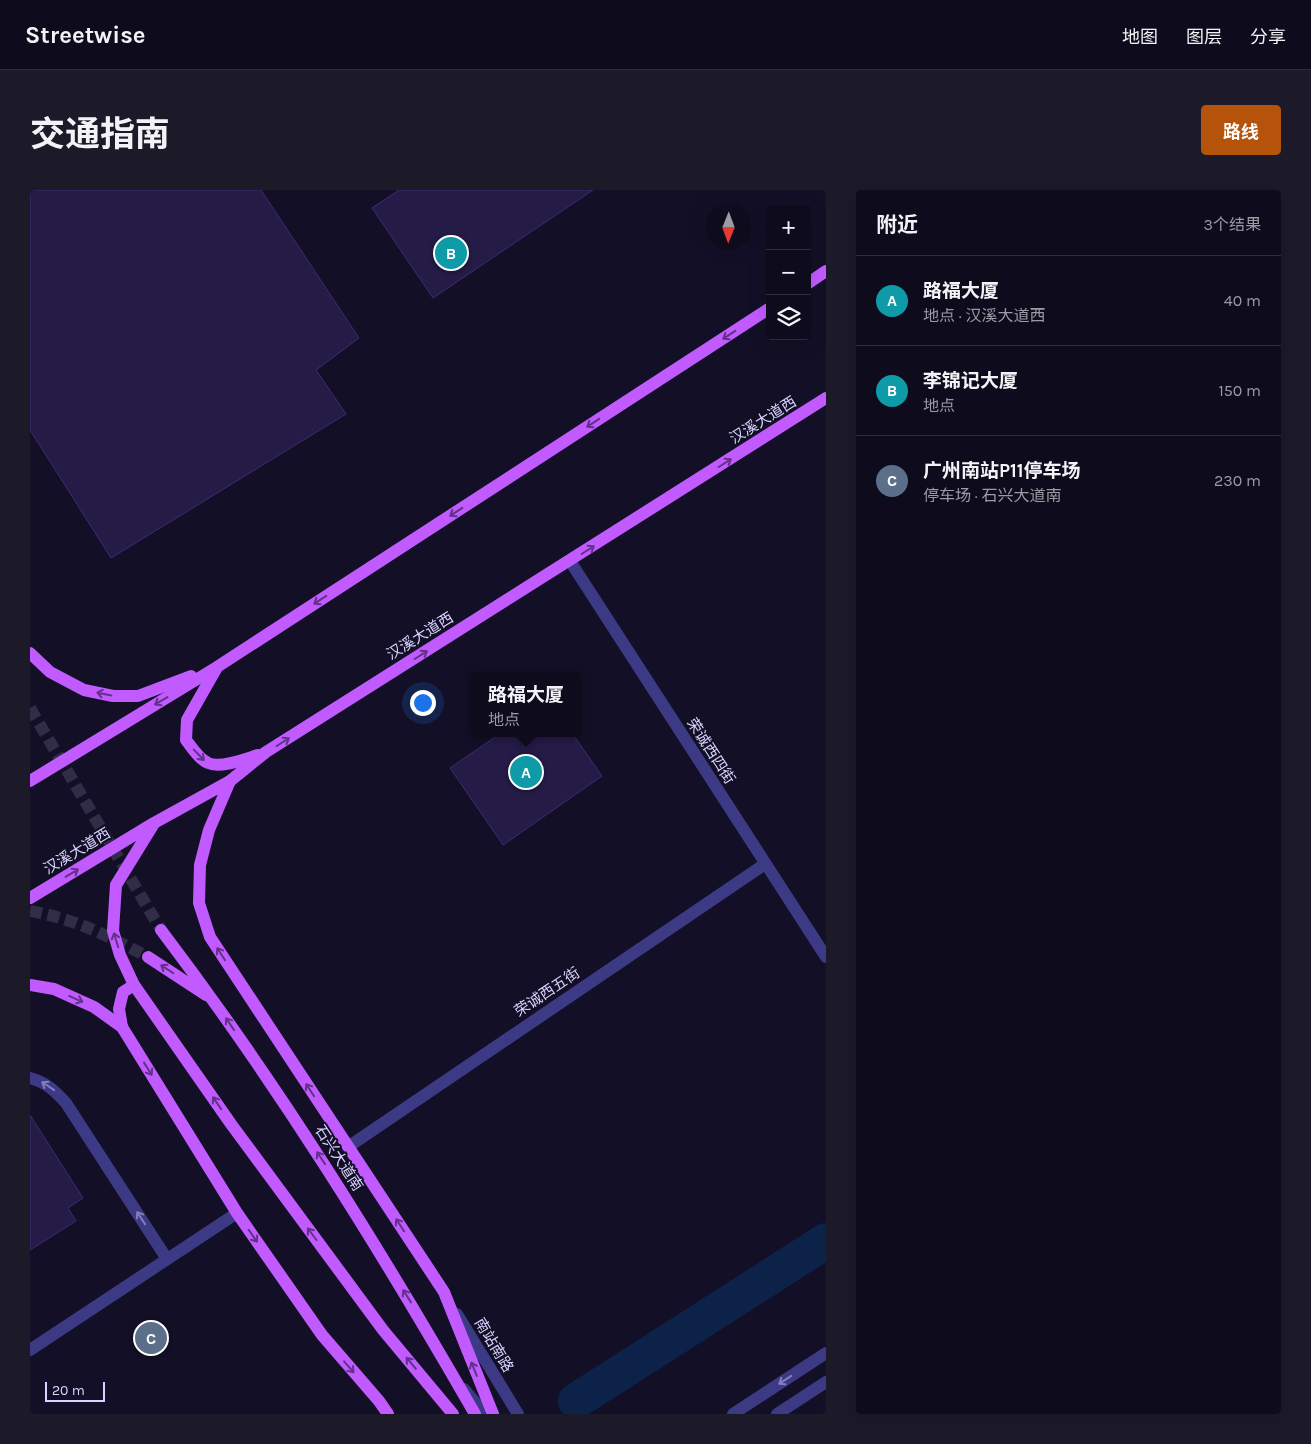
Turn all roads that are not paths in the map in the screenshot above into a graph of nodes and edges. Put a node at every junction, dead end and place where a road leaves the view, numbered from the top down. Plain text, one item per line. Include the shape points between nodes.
1 (826, 272) edge
2 (811, 281) edge
3 (766, 311) edge
4 (826, 398) edge
5 (570, 561) junction
6 (30, 653) edge
7 (217, 667) junction
8 (266, 752) junction
9 (30, 781) edge
10 (230, 781) junction
11 (154, 823) junction
12 (765, 864) junction
13 (30, 898) edge
14 (161, 930) tunnel mouth
15 (826, 957) edge
16 (148, 958) tunnel mouth
17 (30, 985) edge
18 (134, 985) junction
19 (214, 1001) junction
20 (122, 1027) junction
21 (30, 1078) edge
22 (348, 1147) junction
23 (238, 1213) junction
24 (167, 1259) junction
25 (444, 1292) junction
26 (31, 1347) edge
27 (826, 1353) edge
28 (452, 1374) junction
29 (826, 1382) edge
30 (380, 1401) junction
31 (383, 1414) edge
32 (388, 1414) edge
33 (453, 1414) edge
34 (475, 1414) edge
35 (485, 1414) edge
36 (492, 1414) edge
37 (518, 1414) edge
38 (733, 1414) edge
39 (777, 1414) edge

1 - 2 main road
3 -> 7 main road
5 -> 4 main road, 汉溪大道西
8 -> 5 main road, 汉溪大道西
5 - 12 street, 荣诚西四街
7 -> 6 main road via 138,696 113,696 84,690 50,672
7 -> 8 main road via 187,720 186,740 209,764 229,764
7 -> 9 main road
8 - 10 main road, 汉溪大道西
10 - 11 main road, 汉溪大道西
22 -> 10 main road via 210,937 199,903 200,865 208,830
13 -> 11 main road, 汉溪大道西
18 -> 11 main road via 113,931 116,885
12 - 15 street, 荣诚西四街
12 - 22 street, 荣诚西五街
14 - 19 main road, 石兴大道南
19 -> 16 main road
17 -> 20 main road via 54,989 94,1007
18 - 20 main road via 123,992 119,1009
33 -> 18 main road via 378,1322 231,1124
28 -> 19 main road, 石兴大道南 via 326,1166
20 -> 23 main road
24 -> 21 street via 66,1103 53,1089
25 -> 22 main road
23 - 24 street
23 -> 30 main road via 322,1335
24 - 26 street
36 -> 25 main road
25 - 37 street, 南站南路
27 -> 38 street
28 - 34 main road, 石兴大道南
28 - 35 street
29 - 39 street
30 - 31 street
30 - 32 main road

